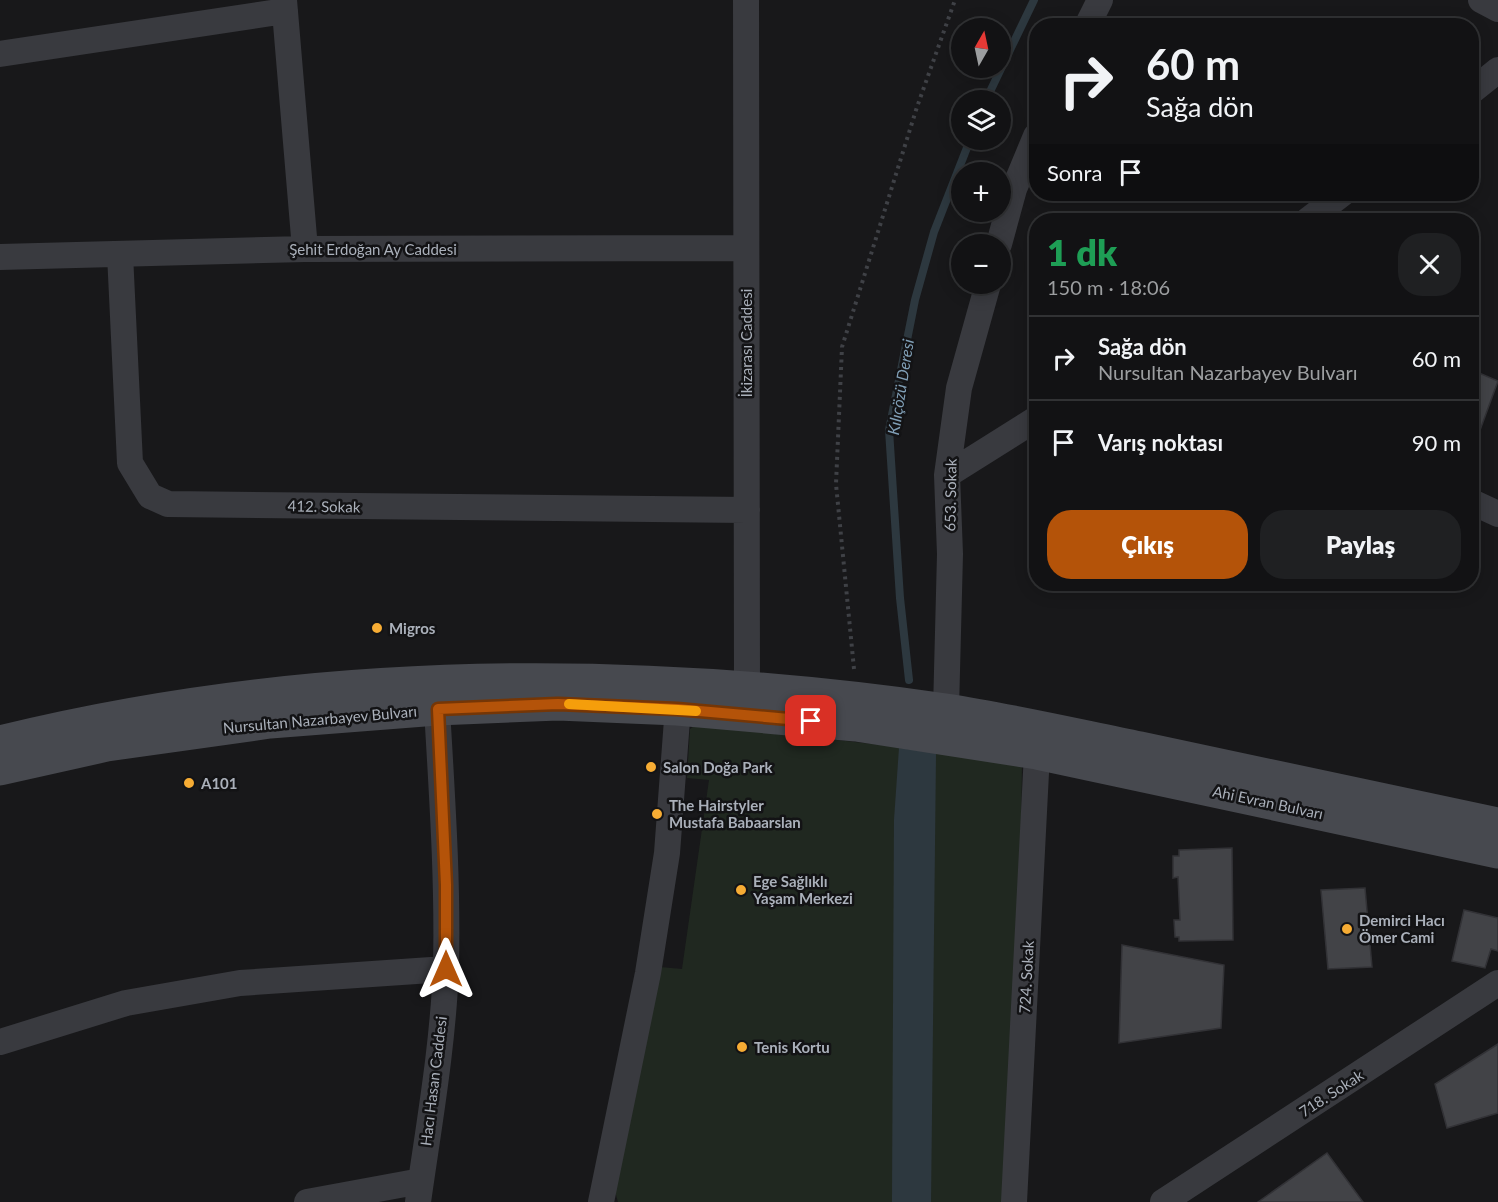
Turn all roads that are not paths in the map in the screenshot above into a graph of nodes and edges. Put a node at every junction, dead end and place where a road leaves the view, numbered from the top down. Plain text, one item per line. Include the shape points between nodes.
1 (746, 0) edge
2 (1100, 0) edge
3 (1481, 0) edge
4 (285, 5) edge
5 (1498, 9) edge
6 (1091, 18) edge
7 (0, 54) edge
8 (1498, 70) edge
9 (1479, 85) edge
10 (1029, 153) edge
11 (1333, 201) edge
12 (1317, 213) edge
13 (1002, 234) edge
14 (746, 248) junction
15 (305, 249) junction
16 (120, 254) junction
17 (0, 257) edge
18 (985, 294) edge
19 (1029, 423) edge
20 (947, 475) junction
21 (1479, 505) edge
22 (747, 510) junction
23 (1498, 514) edge
24 (747, 687) junction
25 (679, 696) junction
26 (438, 709) junction
27 (946, 710) junction
28 (1040, 740) junction
29 (0, 742) edge
30 (0, 770) edge
31 (1498, 824) edge
32 (1498, 852) edge
33 (446, 969) junction
34 (1498, 983) edge
35 (0, 1042) edge
36 (420, 1191) edge
37 (1174, 1199) edge
38 (307, 1202) edge
39 (601, 1202) edge
40 (1014, 1202) edge

1 - 14 street, İkizarası Caddesi
2 - 6 street
3 - 5 street
4 - 7 street
4 - 15 street
8 - 9 street
10 - 13 street
11 - 12 street
14 - 15 street, Şehit Erdoğan Ay Caddesi
14 - 22 street, İkizarası Caddesi
15 - 16 street, Şehit Erdoğan Ay Caddesi
16 - 17 street, Şehit Erdoğan Ay Caddesi
16 - 22 street, 412. Sokak via 130,463 150,496 168,504
18 - 20 street, 653. Sokak via 959,388
19 - 20 street
20 - 27 street, 653. Sokak via 950,554
21 - 23 street
22 - 24 street, İkizarası Caddesi
24 - 25 main road, Nursultan Nazarbayev Bulvarı
24 - 27 main road, Nursultan Nazarbayev Bulvarı
25 - 26 main road, Nursultan Nazarbayev Bulvarı
25 - 28 main road, Nursultan Nazarbayev Bulvarı via 856,725
25 - 29 main road, Nursultan Nazarbayev Bulvarı via 501,678 341,687 138,714
25 - 39 street via 667,853 648,973
26 - 30 main road, Nursultan Nazarbayev Bulvarı via 270,722 107,745
26 - 33 street, Hacı Hasan Caddesi
27 - 28 main road
28 - 31 main road, Ahi Evran Bulvarı
28 - 32 main road, Ahi Evran Bulvarı
28 - 40 street, 724. Sokak
33 - 35 street via 240,983 126,1003
33 - 36 street, Hacı Hasan Caddesi
34 - 37 street, 718. Sokak
36 - 38 street

